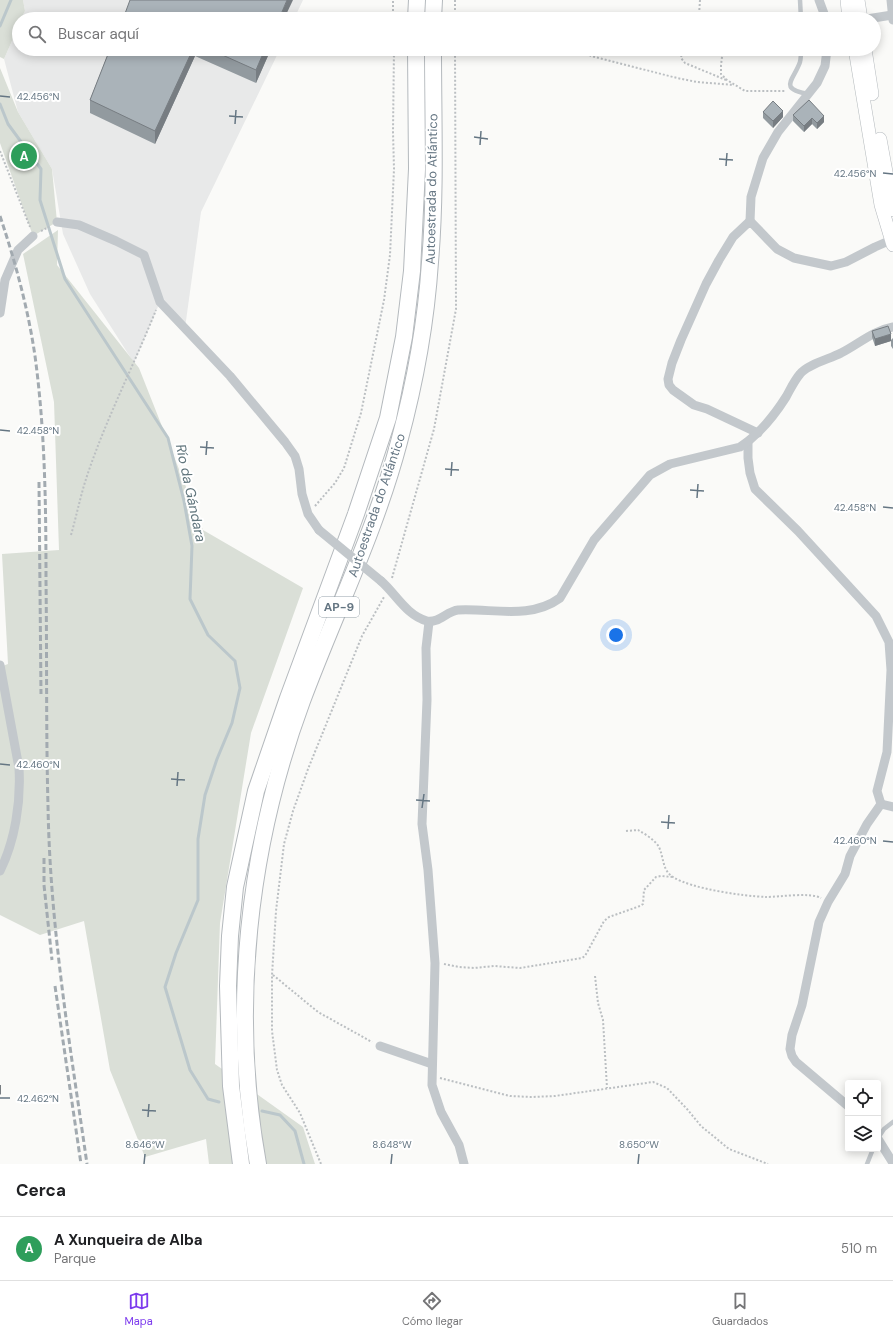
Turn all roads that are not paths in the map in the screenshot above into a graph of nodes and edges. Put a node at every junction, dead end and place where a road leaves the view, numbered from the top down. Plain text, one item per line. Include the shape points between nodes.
1 (417, 0) edge
2 (434, 0) edge
3 (800, 0) edge
4 (819, 0) edge
5 (847, 0) edge
6 (858, 0) edge
7 (891, 0) edge
8 (416, 12) edge
9 (434, 12) edge
10 (801, 12) edge
11 (823, 12) edge
12 (849, 12) edge
13 (860, 12) edge
14 (881, 18) edge
15 (892, 18) edge
16 (416, 56) edge
17 (433, 56) edge
18 (800, 56) edge
19 (826, 56) edge
20 (856, 56) edge
21 (866, 56) edge
22 (809, 94) junction
23 (893, 210) edge
24 (750, 221) junction
25 (57, 222) road end
26 (33, 236) road end
27 (892, 243) edge
28 (0, 314) edge
29 (893, 327) edge
30 (758, 433) junction
31 (748, 442) junction
32 (429, 622) junction
33 (0, 665) edge
34 (881, 804) junction
35 (893, 807) edge
36 (0, 871) edge
37 (380, 1046) road end
38 (432, 1064) junction
39 (845, 1103) edge
40 (893, 1122) edge
41 (881, 1134) edge
42 (881, 1144) edge
43 (872, 1152) edge
44 (893, 1163) edge
45 (241, 1164) edge
46 (258, 1164) edge
47 (464, 1164) edge
48 (867, 1164) edge

1 - 8 highway
2 - 9 highway
3 - 10 lane
4 - 11 street
5 - 12 main road
6 - 13 main road
7 - 15 street
14 - 15 street
16 - 45 highway, Autoestrada do Atlántico / AP-9 via 417,170 412,271 404,337 388,418 256,791 236,887 230,936 228,986 232,1086
17 - 46 highway, Autoestrada do Atlántico / AP-9 via 431,256 416,373 386,485 302,702 280,770 264,830 254,889 246,965 245,1043 253,1138
18 - 22 lane via 790,87 796,92
19 - 22 street via 825,66
20 - 27 main road via 881,205
21 - 23 main road
22 - 24 street via 778,132 763,158 751,197
24 - 27 street via 777,249 794,258 831,266 846,262 875,247
24 - 30 street via 733,237 709,278 681,340 668,379 673,390 694,404
25 - 32 street, bridge via 79,225 144,255 160,302 230,376 295,456 308,514 319,530 389,587 410,613
26 - 28 street via 18,250 5,280
29 - 30 street via 870,334 841,353 801,372 778,409
30 - 31 street
31 - 32 street via 740,447 670,464 650,475 594,540 560,598 551,604 536,610 514,612 456,610
31 - 34 street via 750,473 755,489 798,531 876,616 889,642 891,670 887,752 877,791
32 - 38 street via 425,672 427,700 422,824 428,870 434,963
33 - 36 street via 19,779 17,811 8,853
34 - 35 street
34 - 39 street via 850,856 845,874 818,922 807,985 790,1049 796,1062
37 - 38 street
38 - 47 street via 432,1085 441,1112 459,1145
40 - 41 lane
42 - 44 street
43 - 48 lane

